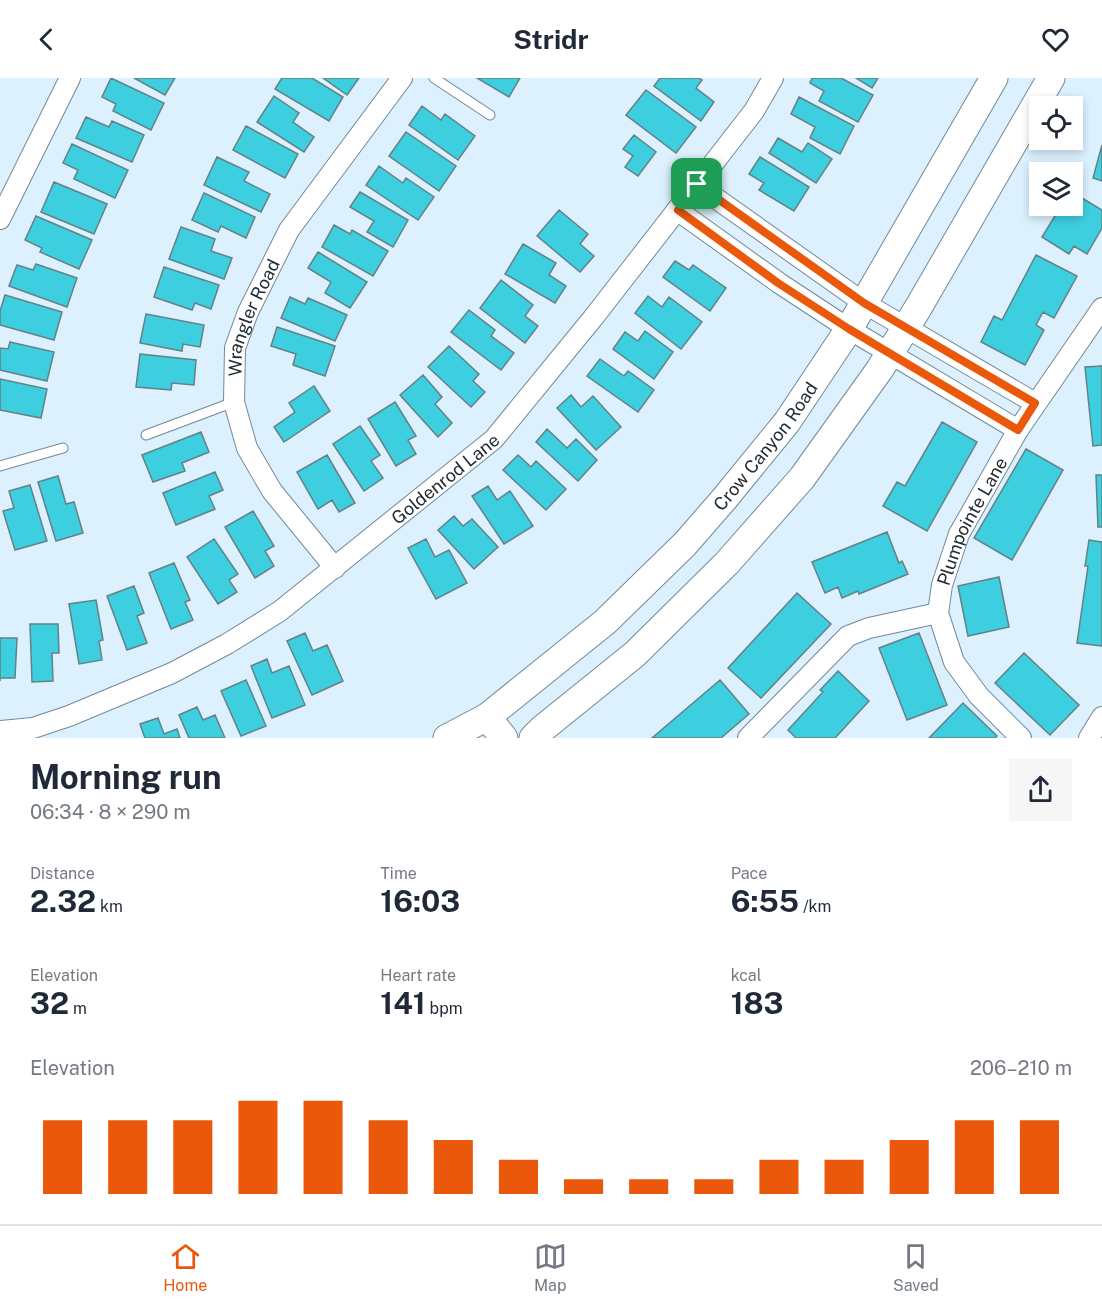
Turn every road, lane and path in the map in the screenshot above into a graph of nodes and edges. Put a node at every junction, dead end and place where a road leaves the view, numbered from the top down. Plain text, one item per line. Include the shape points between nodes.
1 (70, 78) edge
2 (402, 78) edge
3 (434, 78) edge
4 (773, 78) edge
5 (994, 78) edge
6 (1051, 78) edge
7 (490, 116) dead end
8 (697, 184) junction
9 (678, 210) junction
10 (0, 219) edge
11 (864, 303) junction
12 (1102, 308) edge
13 (905, 327) junction
14 (849, 329) junction
15 (888, 354) junction
16 (234, 402) junction
17 (1035, 403) junction
18 (1018, 430) junction
19 (146, 435) dead end
20 (63, 448) dead end
21 (0, 466) edge
22 (335, 568) junction
23 (938, 614) junction
24 (487, 717) junction
25 (1102, 717) edge
26 (0, 731) edge
27 (447, 738) edge
28 (504, 738) edge
29 (533, 738) edge
30 (748, 738) edge
31 (1021, 738) edge
32 (1089, 738) edge

1 - 10 street
2 - 16 street, Wrangler Road via 289,230 266,272 235,348
3 - 7 lane
4 - 8 street, Goldenrod Lane via 754,111
5 - 11 main road, Crow Canyon Road
6 - 13 main road
8 - 9 street, Goldenrod Lane
8 - 11 street
9 - 14 street
9 - 22 street, Goldenrod Lane via 494,439
11 - 13 street
11 - 14 main road, Crow Canyon Road
12 - 17 street, Plumpointe Lane
13 - 15 main road
13 - 17 street
14 - 15 street
14 - 24 main road, Crow Canyon Road via 787,422 685,544 605,622
15 - 18 street
15 - 29 main road via 802,478 727,563 635,654
16 - 19 lane
16 - 22 street, Wrangler Road via 247,448 272,491
17 - 18 street, Plumpointe Lane
18 - 23 street, Plumpointe Lane via 959,534 942,585
20 - 21 lane
22 - 26 street, Goldenrod Lane via 280,611 172,673 69,716 33,728
23 - 30 street via 849,636
23 - 31 street, Plumpointe Lane via 954,662 979,696
24 - 27 main road, Crow Canyon Road
24 - 28 main road
25 - 32 street

